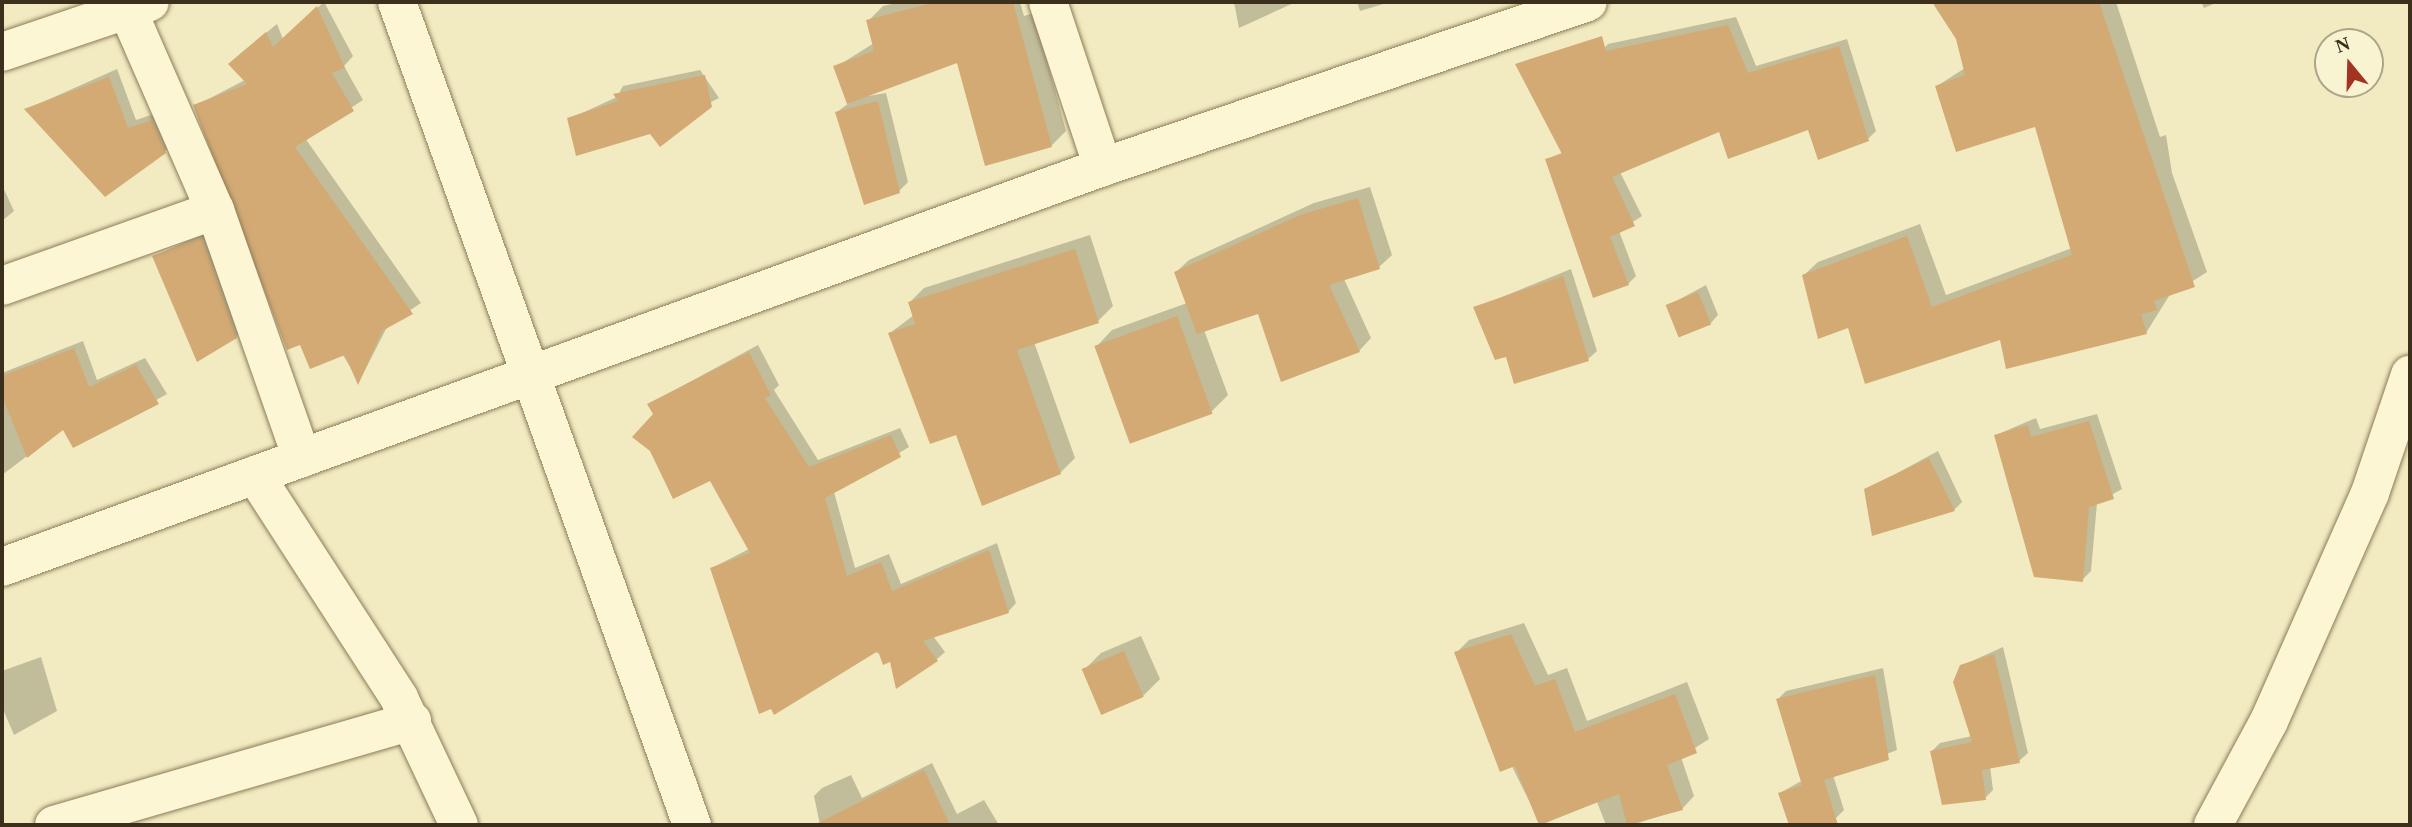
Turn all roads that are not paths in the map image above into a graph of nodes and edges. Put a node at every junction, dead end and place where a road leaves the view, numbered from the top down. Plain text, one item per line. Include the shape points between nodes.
1 (397, 2) edge
2 (1048, 2) edge
3 (1588, 2) edge
4 (134, 4) edge
5 (2, 52) edge
6 (1102, 167) junction
7 (215, 211) junction
8 (2, 286) edge
9 (2410, 375) edge
10 (531, 378) junction
11 (302, 458) junction
12 (255, 475) junction
13 (2, 567) edge
14 (412, 721) junction
15 (681, 822) edge
16 (54, 825) edge
17 (459, 825) edge
18 (2213, 825) edge

1 - 10 street
2 - 6 street
3 - 6 street
4 - 5 street
4 - 7 street
6 - 10 street
7 - 8 street
7 - 11 street
9 - 18 street via 2370,493 2269,721
10 - 11 street
10 - 15 street
11 - 12 street
12 - 13 street
12 - 14 street
14 - 16 street
14 - 17 street

